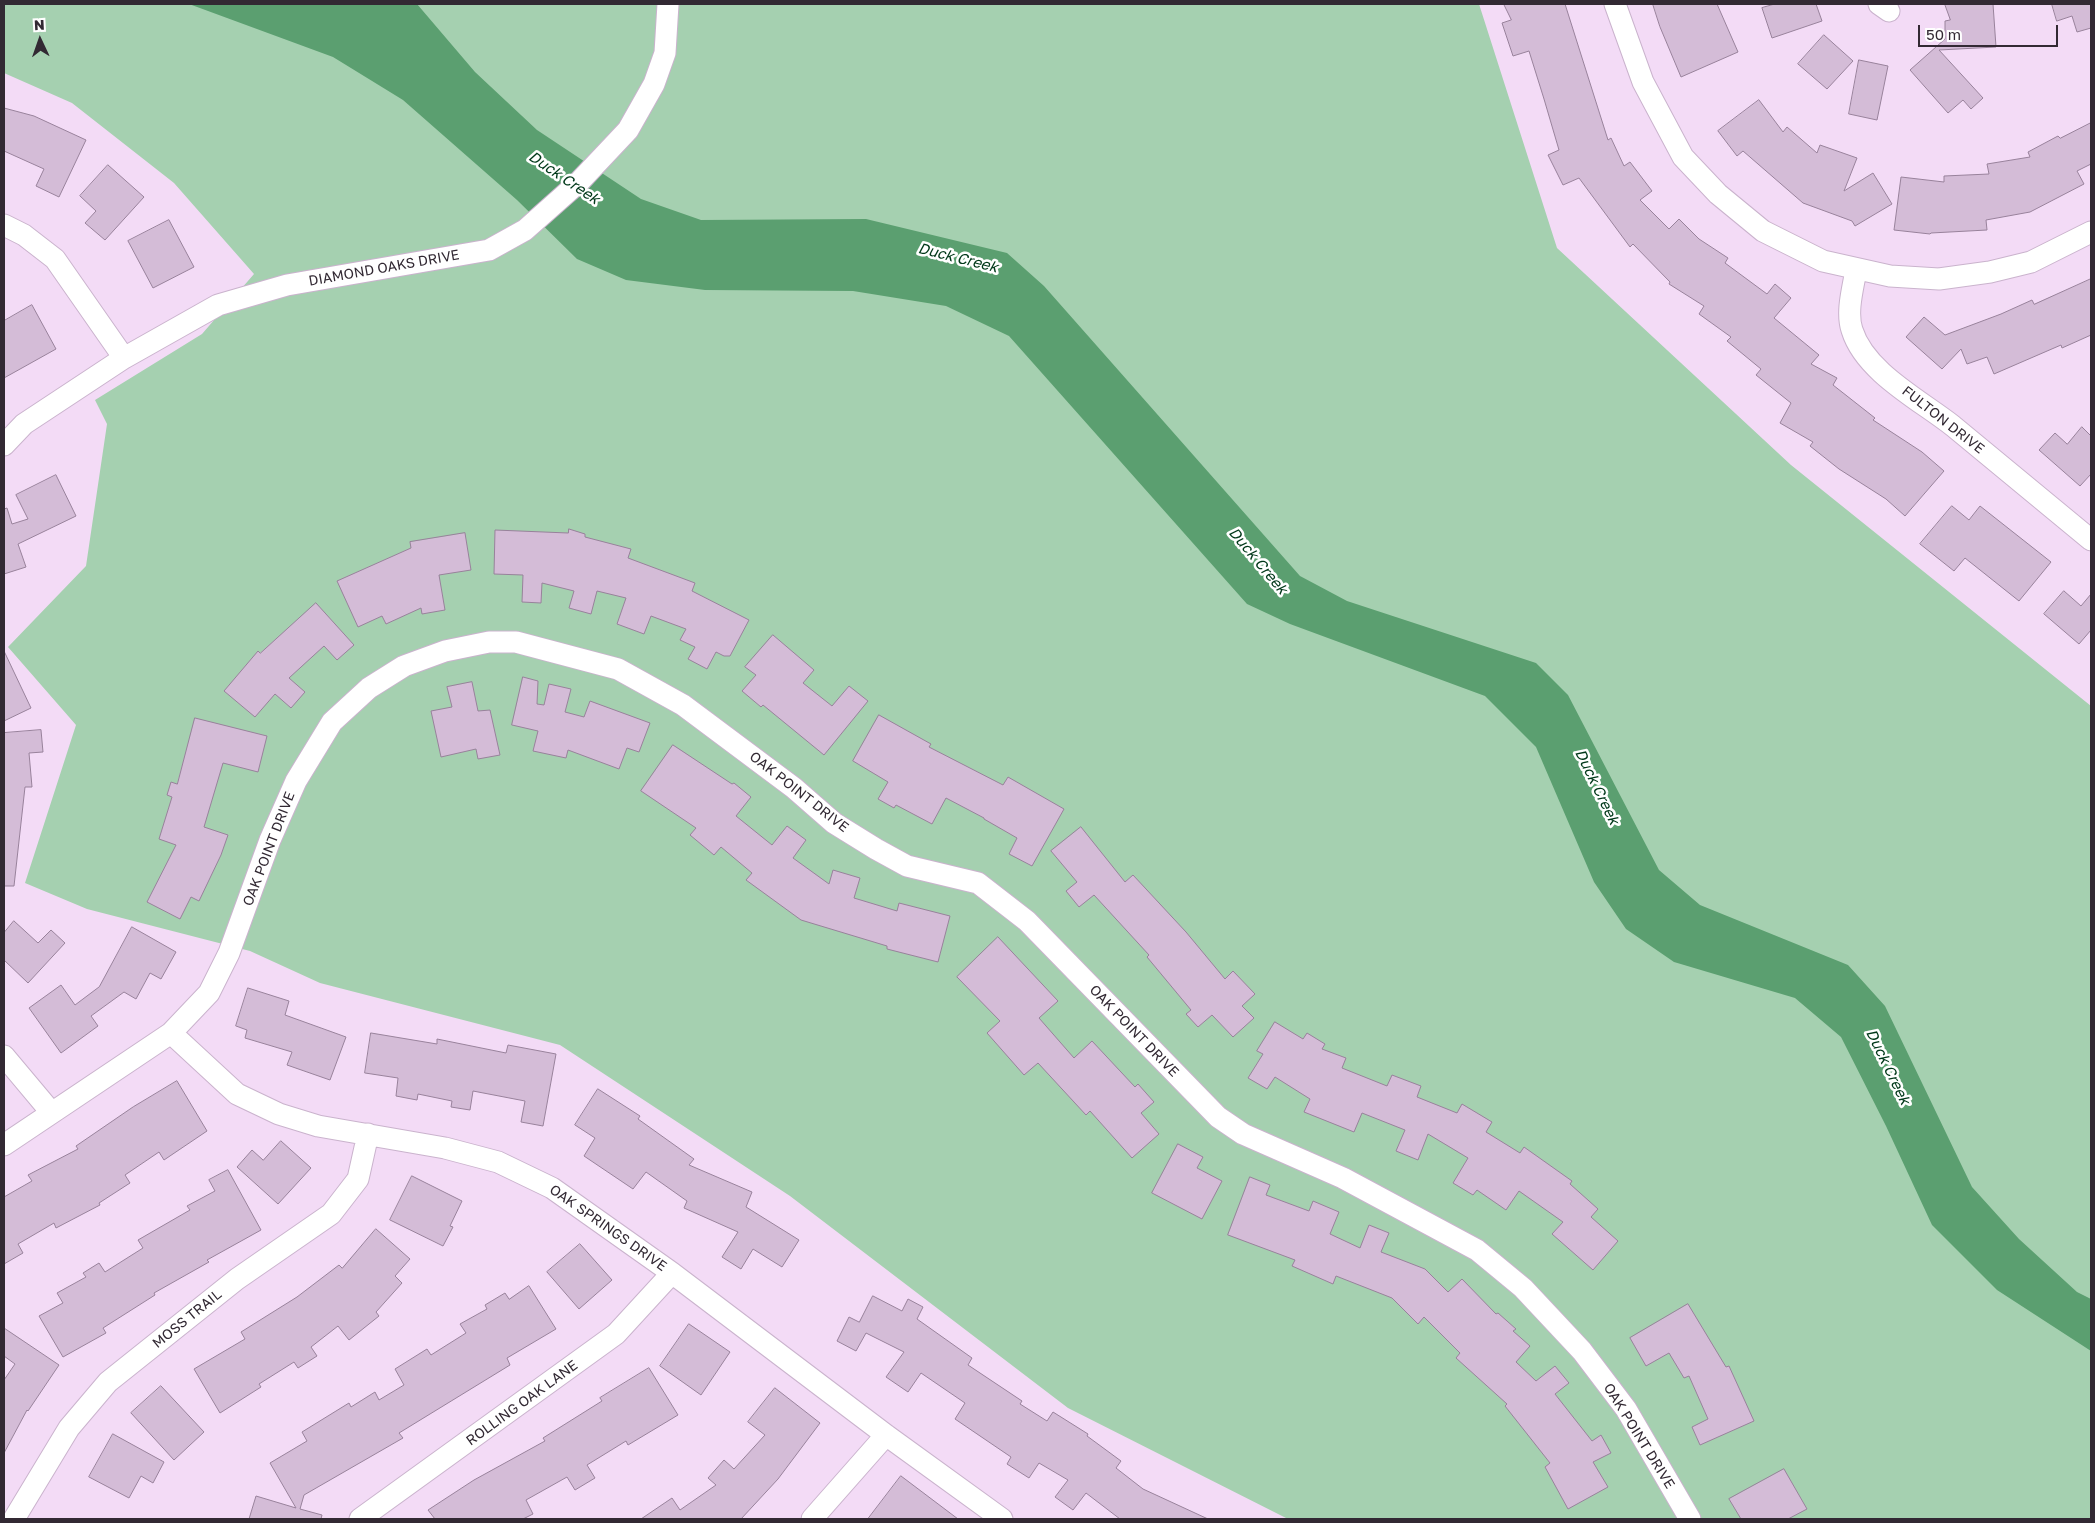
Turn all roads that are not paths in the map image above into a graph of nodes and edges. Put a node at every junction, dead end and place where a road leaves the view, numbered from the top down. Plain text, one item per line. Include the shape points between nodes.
1 (668, 4) edge
2 (1615, 4) edge
3 (4, 225) edge
4 (2091, 232) edge
5 (1856, 270) junction
6 (124, 358) junction
7 (4, 445) edge
8 (2091, 540) edge
9 (171, 1033) junction
10 (4, 1056) edge
11 (51, 1112) junction
12 (368, 1134) junction
13 (4, 1145) edge
14 (672, 1272) junction
15 (886, 1435) junction
16 (14, 1519) edge
17 (360, 1519) edge
18 (812, 1519) edge
19 (1002, 1519) edge
20 (1690, 1519) edge

1 - 6 street, DIAMOND OAKS DRIVE via 665,53 654,84 628,130 579,182 525,230 489,250 288,285 218,305
2 - 5 street via 1643,82 1683,157 1718,194 1763,231 1823,261
3 - 6 street via 24,235 55,259
4 - 5 street via 2031,262 1990,272 1939,278 1890,276
5 - 8 street, FULTON DRIVE via 1850,310 1852,329 1861,349 1876,367
6 - 7 street, DIAMOND OAKS DRIVE via 24,424
9 - 11 street, OAK POINT DRIVE
9 - 12 street, OAK SPRINGS DRIVE via 237,1094 279,1114 318,1126
9 - 20 street, OAK POINT DRIVE via 209,993 229,953 270,840 296,781 332,722 369,688 404,666 444,650 489,642 516,642 618,669 683,705 794,788 834,823 876,850 907,866 978,883 1027,921 1218,1118 1243,1134 1343,1178 1477,1250 1523,1288 1582,1351 1626,1409
10 - 11 street
11 - 13 street, OAK POINT DRIVE
12 - 14 street, OAK SPRINGS DRIVE via 445,1148 498,1162 552,1188
12 - 16 street, MOSS TRAIL via 358,1179 331,1214 237,1278 108,1382 69,1428
14 - 15 street, OAK SPRINGS DRIVE
14 - 17 street, ROLLING OAK LANE via 616,1334
15 - 18 street
15 - 19 street, OAK SPRINGS DRIVE

